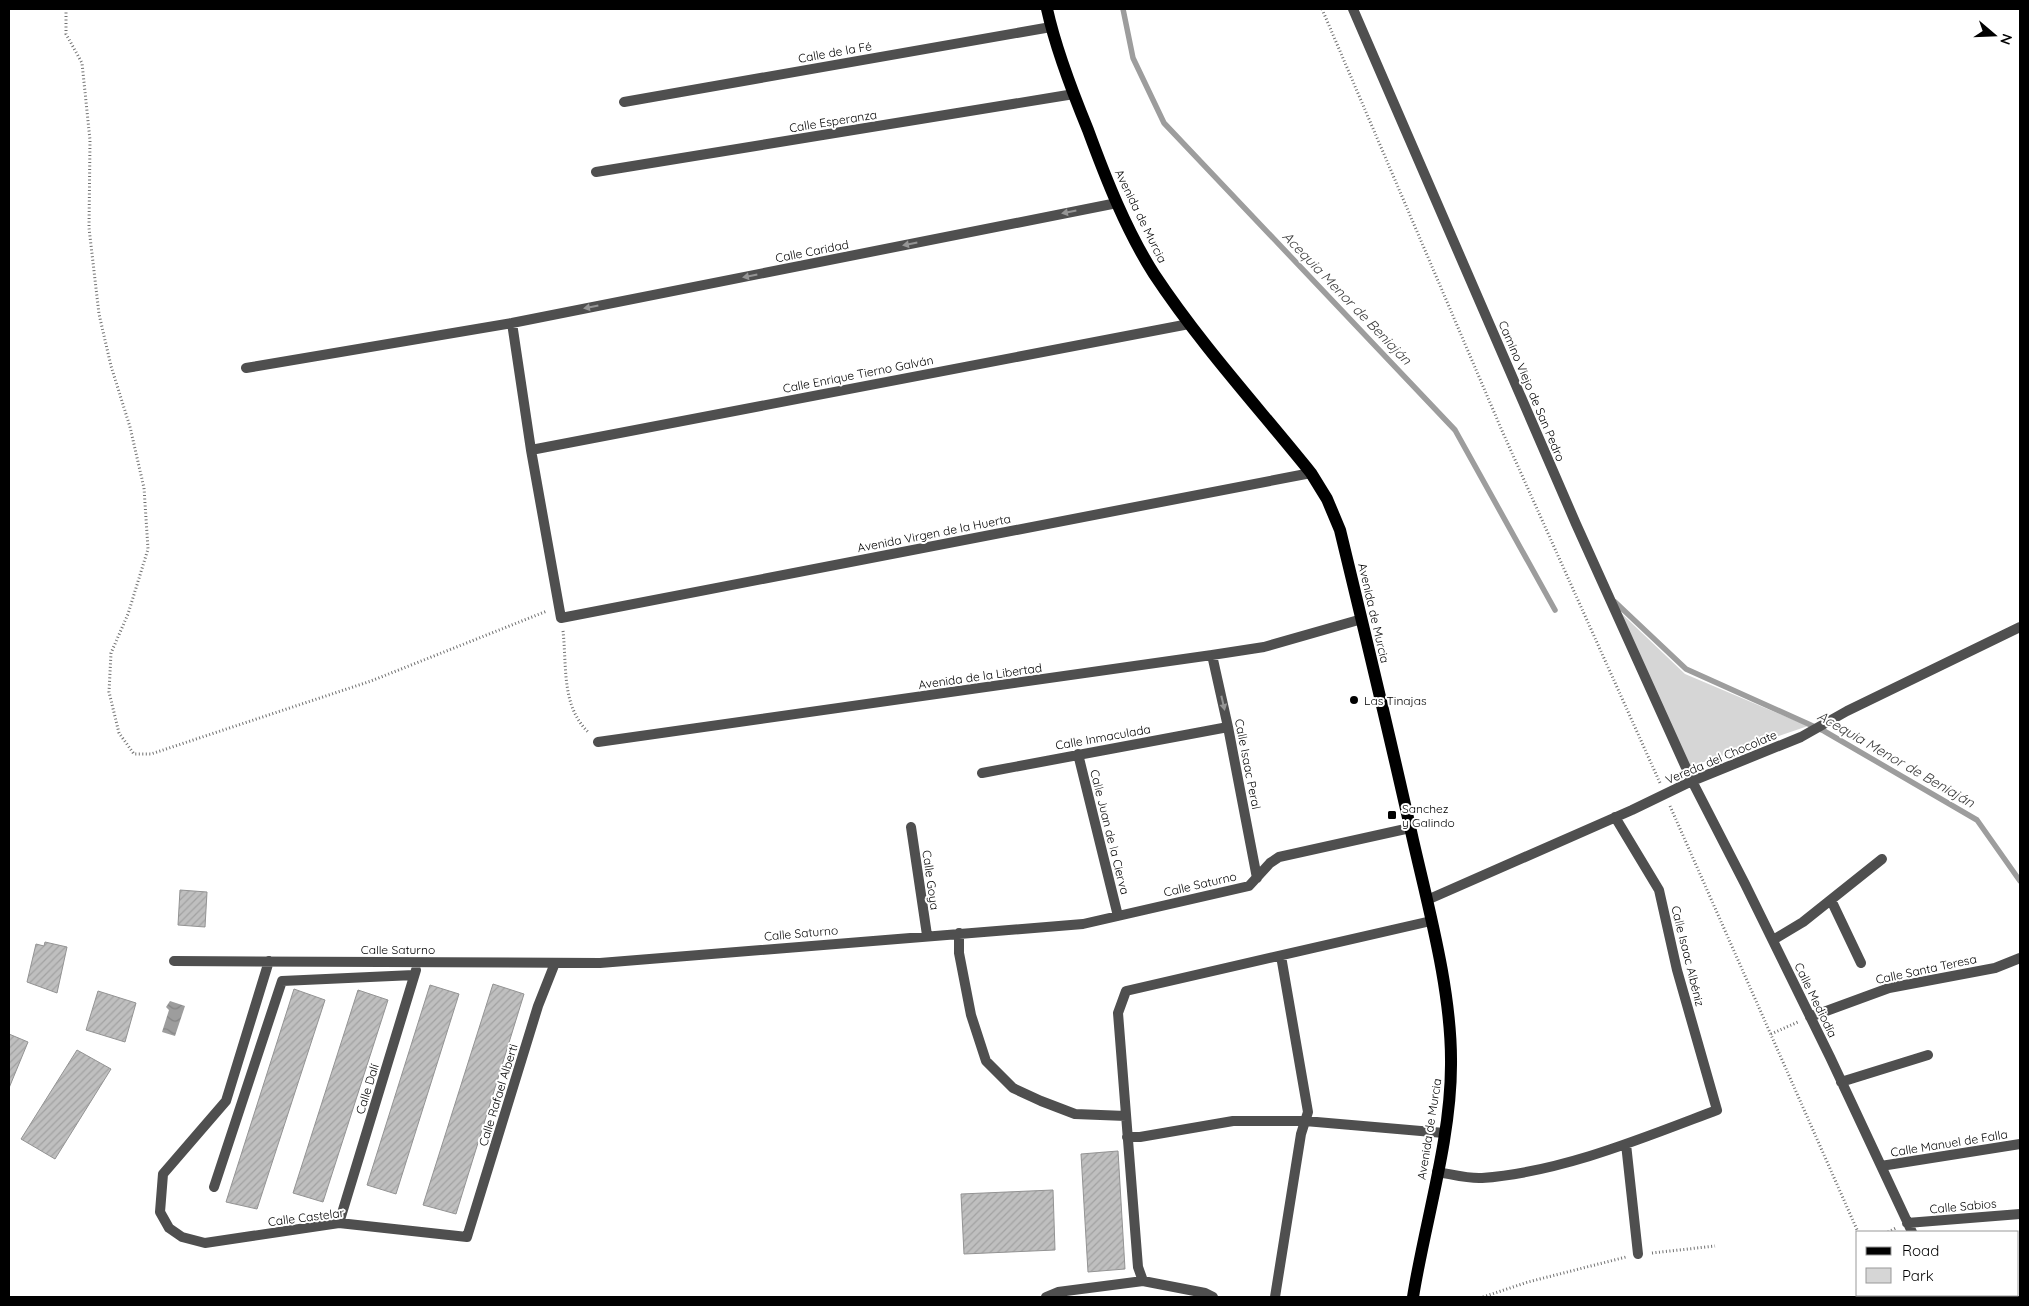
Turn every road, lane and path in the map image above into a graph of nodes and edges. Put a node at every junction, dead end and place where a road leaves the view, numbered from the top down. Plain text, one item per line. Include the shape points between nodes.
1 (66, 9) edge
2 (1047, 9) edge
3 (1322, 9) edge
4 (1353, 9) edge
5 (1051, 27) junction
6 (1074, 94) junction
7 (624, 102) dead end
8 (596, 172) dead end
9 (1117, 203) junction
10 (512, 323) junction
11 (1189, 324) junction
12 (246, 368) dead end
13 (531, 450) junction
14 (1311, 473) junction
15 (560, 606) junction
16 (561, 618) junction
17 (1362, 619) junction
18 (2020, 627) edge
19 (1212, 656) junction
20 (1228, 727) junction
21 (598, 742) joint
22 (1078, 754) junction
23 (982, 773) dead end
24 (1692, 781) junction
25 (1665, 794) junction
26 (1615, 817) junction
27 (911, 827) dead end
28 (1410, 828) junction
29 (1882, 859) dead end
30 (1257, 878) junction
31 (1427, 900) junction
32 (1831, 900) junction
33 (1118, 916) junction
34 (1431, 921) junction
35 (958, 933) junction
36 (927, 935) junction
37 (1773, 940) junction
38 (1281, 956) junction
39 (2020, 958) edge
40 (174, 961) dead end
41 (269, 961) junction
42 (418, 962) junction
43 (1862, 962) dead end
44 (554, 963) junction
45 (414, 975) junction
46 (1810, 1017) junction
47 (1771, 1034) junction
48 (1928, 1055) dead end
49 (1841, 1082) junction
50 (1126, 1116) junction
51 (1305, 1121) junction
52 (1444, 1133) junction
53 (1128, 1137) junction
54 (1626, 1144) junction
55 (2020, 1144) edge
56 (1881, 1166) junction
57 (1437, 1172) junction
58 (214, 1187) dead end
59 (2020, 1214) edge
60 (339, 1223) junction
61 (1910, 1227) edge
62 (1858, 1231) edge
63 (467, 1237) joint
64 (1715, 1246) dead end
65 (1638, 1254) junction
66 (1143, 1281) junction
67 (1046, 1297) edge
68 (1213, 1297) edge
69 (1275, 1297) edge
70 (1413, 1297) edge
71 (1483, 1297) edge

1 - 15 path via 66,34 82,64 90,140 89,228 99,314 144,488 148,548 128,614 111,654 109,692 119,733 134,754 151,754 371,681
2 - 5 main road, Avenida de Murcia
3 - 25 path via 1503,433
4 - 24 street, Camino Viejo de San Pedro via 1576,524
5 - 6 main road, Avenida de Murcia
5 - 7 street, Calle de la Fé
6 - 8 street, Calle Esperanza
6 - 9 main road, Avenida de Murcia
9 -> 10 street, Calle Caridad
9 - 11 main road, Avenida de Murcia via 1153,272
10 - 12 street, Calle Caridad
10 - 13 street
11 - 13 street, Calle Enrique Tierno Galván
11 - 14 main road, Avenida de Murcia
13 - 15 street
14 - 16 street, Avenida Virgen de la Huerta
14 - 17 main road, Avenida de Murcia via 1335,515
15 - 16 street
16 - 21 path via 566,686 579,723
17 - 19 street, Avenida de la Libertad via 1264,647
17 - 28 main road, Avenida de Murcia
18 - 24 street, Vereda del Chocolate via 1847,711 1801,737
19 -> 20 street, Calle Isaac Peral
19 - 21 street, Avenida de la Libertad
20 - 22 street, Calle Inmaculada
20 - 30 street, Calle Isaac Peral
22 - 23 street, Calle Inmaculada
22 - 33 street, Calle Juan de la Cierva
24 - 25 street, Vereda del Chocolate
24 - 37 street, Calle Mediodía
25 - 26 street, Vereda del Chocolate
25 - 47 path
26 - 31 street, Vereda del Chocolate
26 - 54 street, Calle Isaac Albéniz via 1659,890 1677,970 1717,1110
27 - 36 street, Calle Goya
28 - 30 street, Calle Saturno via 1279,857
28 - 31 main road, Avenida de Murcia
29 - 32 street
30 - 33 street, Calle Saturno via 1249,886
31 - 34 main road, Avenida de Murcia
32 - 37 street via 1804,922
32 - 43 street
33 - 35 street, Calle Saturno via 1083,924
34 - 38 street
34 - 52 main road, Avenida de Murcia via 1450,1040 1450,1090
35 - 36 street, Calle Saturno
35 - 50 street via 971,1016 986,1061 1012,1088 1041,1101 1075,1114
36 - 44 street, Calle Saturno via 600,963
37 - 46 street, Calle Mediodía
38 - 50 street via 1126,991 1118,1013
38 - 51 street via 1308,1112
39 - 46 street, Calle Santa Teresa via 1995,968 1889,988
40 - 41 street, Calle Saturno
41 - 42 street, Calle Saturno
41 - 60 street, Calle Castelar via 226,1101 163,1174 160,1212 169,1228 182,1237 205,1244
42 - 44 street, Calle Saturno
42 - 45 street, Calle Dalí
44 - 63 street, Calle Rafael Alberti
45 - 58 street via 282,981
45 - 60 street, Calle Dalí
46 - 47 path
46 - 49 street, Calle Mediodía
47 - 62 path
48 - 49 street
49 - 56 street, Calle Mediodía
50 - 53 street
51 - 52 street
51 - 53 street via 1233,1121
51 - 69 street via 1300,1134
52 - 57 main road, Avenida de Murcia
53 - 66 street via 1138,1267
54 - 57 street via 1542,1169 1481,1178
54 - 65 street
55 - 56 street, Calle Manuel de Falla
56 - 61 street, Calle Mediodía
57 - 70 main road, Avenida de Murcia
59 - 61 street, Calle Sabios
60 - 63 street, Calle Castelar
64 - 65 path
65 - 71 path
66 - 67 street via 1058,1292
66 - 68 street

